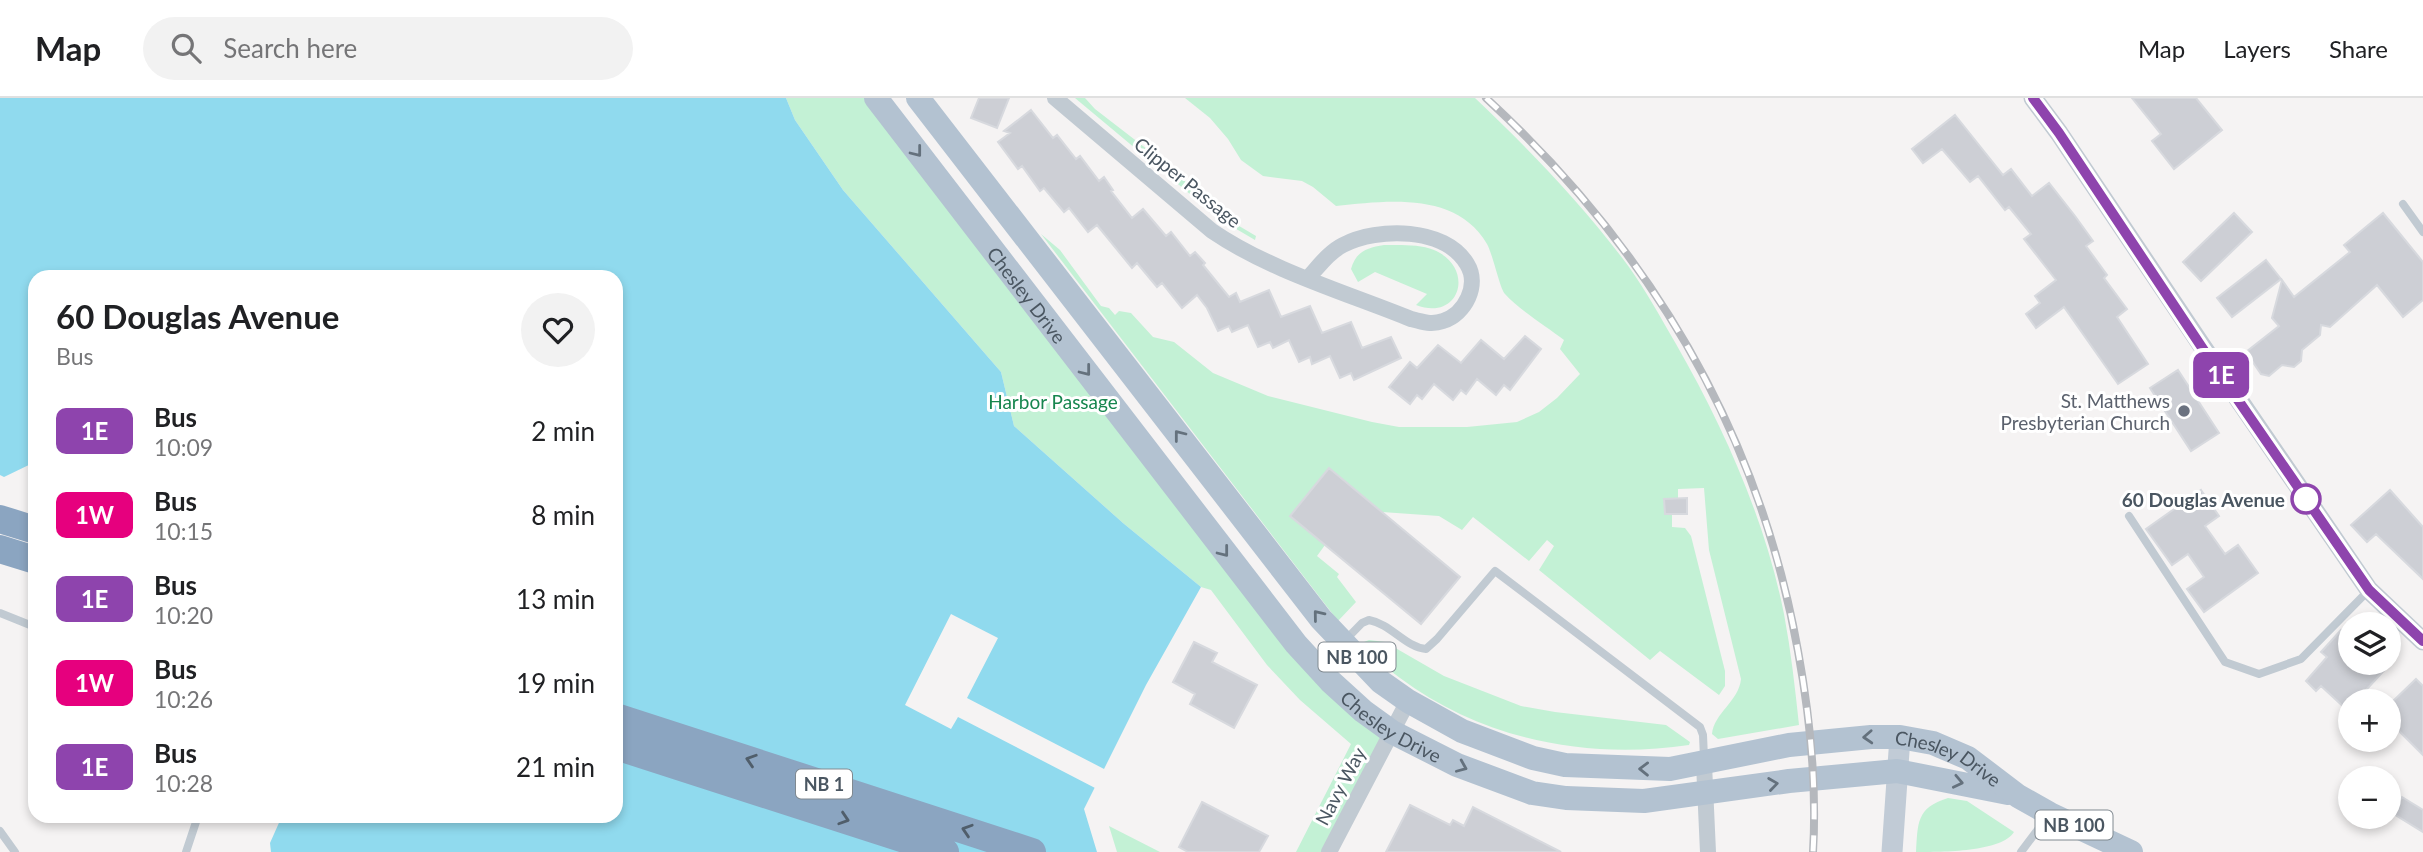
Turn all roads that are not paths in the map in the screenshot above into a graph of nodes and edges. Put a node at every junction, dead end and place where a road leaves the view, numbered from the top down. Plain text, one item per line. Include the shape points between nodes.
1 (876, 98) edge
2 (918, 98) edge
3 (1055, 98) edge
4 (2034, 98) edge
5 (2403, 204) dead end
6 (2423, 232) edge
7 (1308, 278) junction
8 (2129, 516) dead end
9 (0, 519) edge
10 (28, 528) edge
11 (0, 549) edge
12 (28, 558) edge
13 (2369, 590) junction
14 (0, 613) edge
15 (28, 624) edge
16 (2423, 641) edge
17 (1343, 643) junction
18 (1318, 668) junction
19 (1408, 701) junction
20 (623, 719) edge
21 (1392, 732) junction
22 (1899, 737) junction
23 (623, 748) edge
24 (1704, 764) junction
25 (1898, 771) junction
26 (1706, 793) junction
27 (2018, 796) junction
28 (2050, 814) junction
29 (196, 823) edge
30 (0, 831) edge
31 (15, 852) edge
32 (186, 852) edge
33 (945, 852) edge
34 (1032, 852) edge
35 (1329, 852) edge
36 (1708, 852) edge
37 (1892, 852) edge
38 (2021, 852) edge
39 (2131, 852) edge

1 -> 18 main road, Chesley Drive / NB 100
17 -> 2 main road, Chesley Drive / NB 100
3 - 7 street, Clipper Passage via 1212,231
4 - 13 street
5 - 6 lane
7 - 7 street, Clipper Passage via 1343,245 1399,232 1448,247 1468,265 1472,278 1459,311 1444,321 1426,323
8 - 13 lane via 2225,663 2259,674 2301,659
9 - 10 highway
11 - 12 highway
13 - 16 street
14 - 15 lane
17 - 18 lane
17 - 19 main road, Chesley Drive / NB 100 via 1381,682
17 - 24 lane via 1369,620 1426,649 1495,571 1700,727
18 - 21 main road, Chesley Drive / NB 100
19 - 21 street, Navy Way
24 -> 19 main road, Chesley Drive / NB 100 via 1670,769 1566,765 1533,758 1462,731
34 -> 20 highway, NB 1
21 -> 26 main road, Chesley Drive / NB 100 via 1457,765 1532,793 1608,801
21 - 35 street, Navy Way
22 -> 24 main road, Chesley Drive / NB 100 via 1789,745
22 - 25 main road
22 - 27 main road, Chesley Drive / NB 100 via 1933,743 1968,758
23 -> 33 highway, NB 1
24 - 26 street
26 -> 25 main road, Chesley Drive / NB 100
25 -> 27 main road, Chesley Drive / NB 100
25 - 37 main road
26 - 36 street
27 - 28 main road, Chesley Drive / NB 100
28 - 38 lane
28 - 39 main road, Chesley Drive / NB 100
29 - 32 lane
30 - 31 lane

